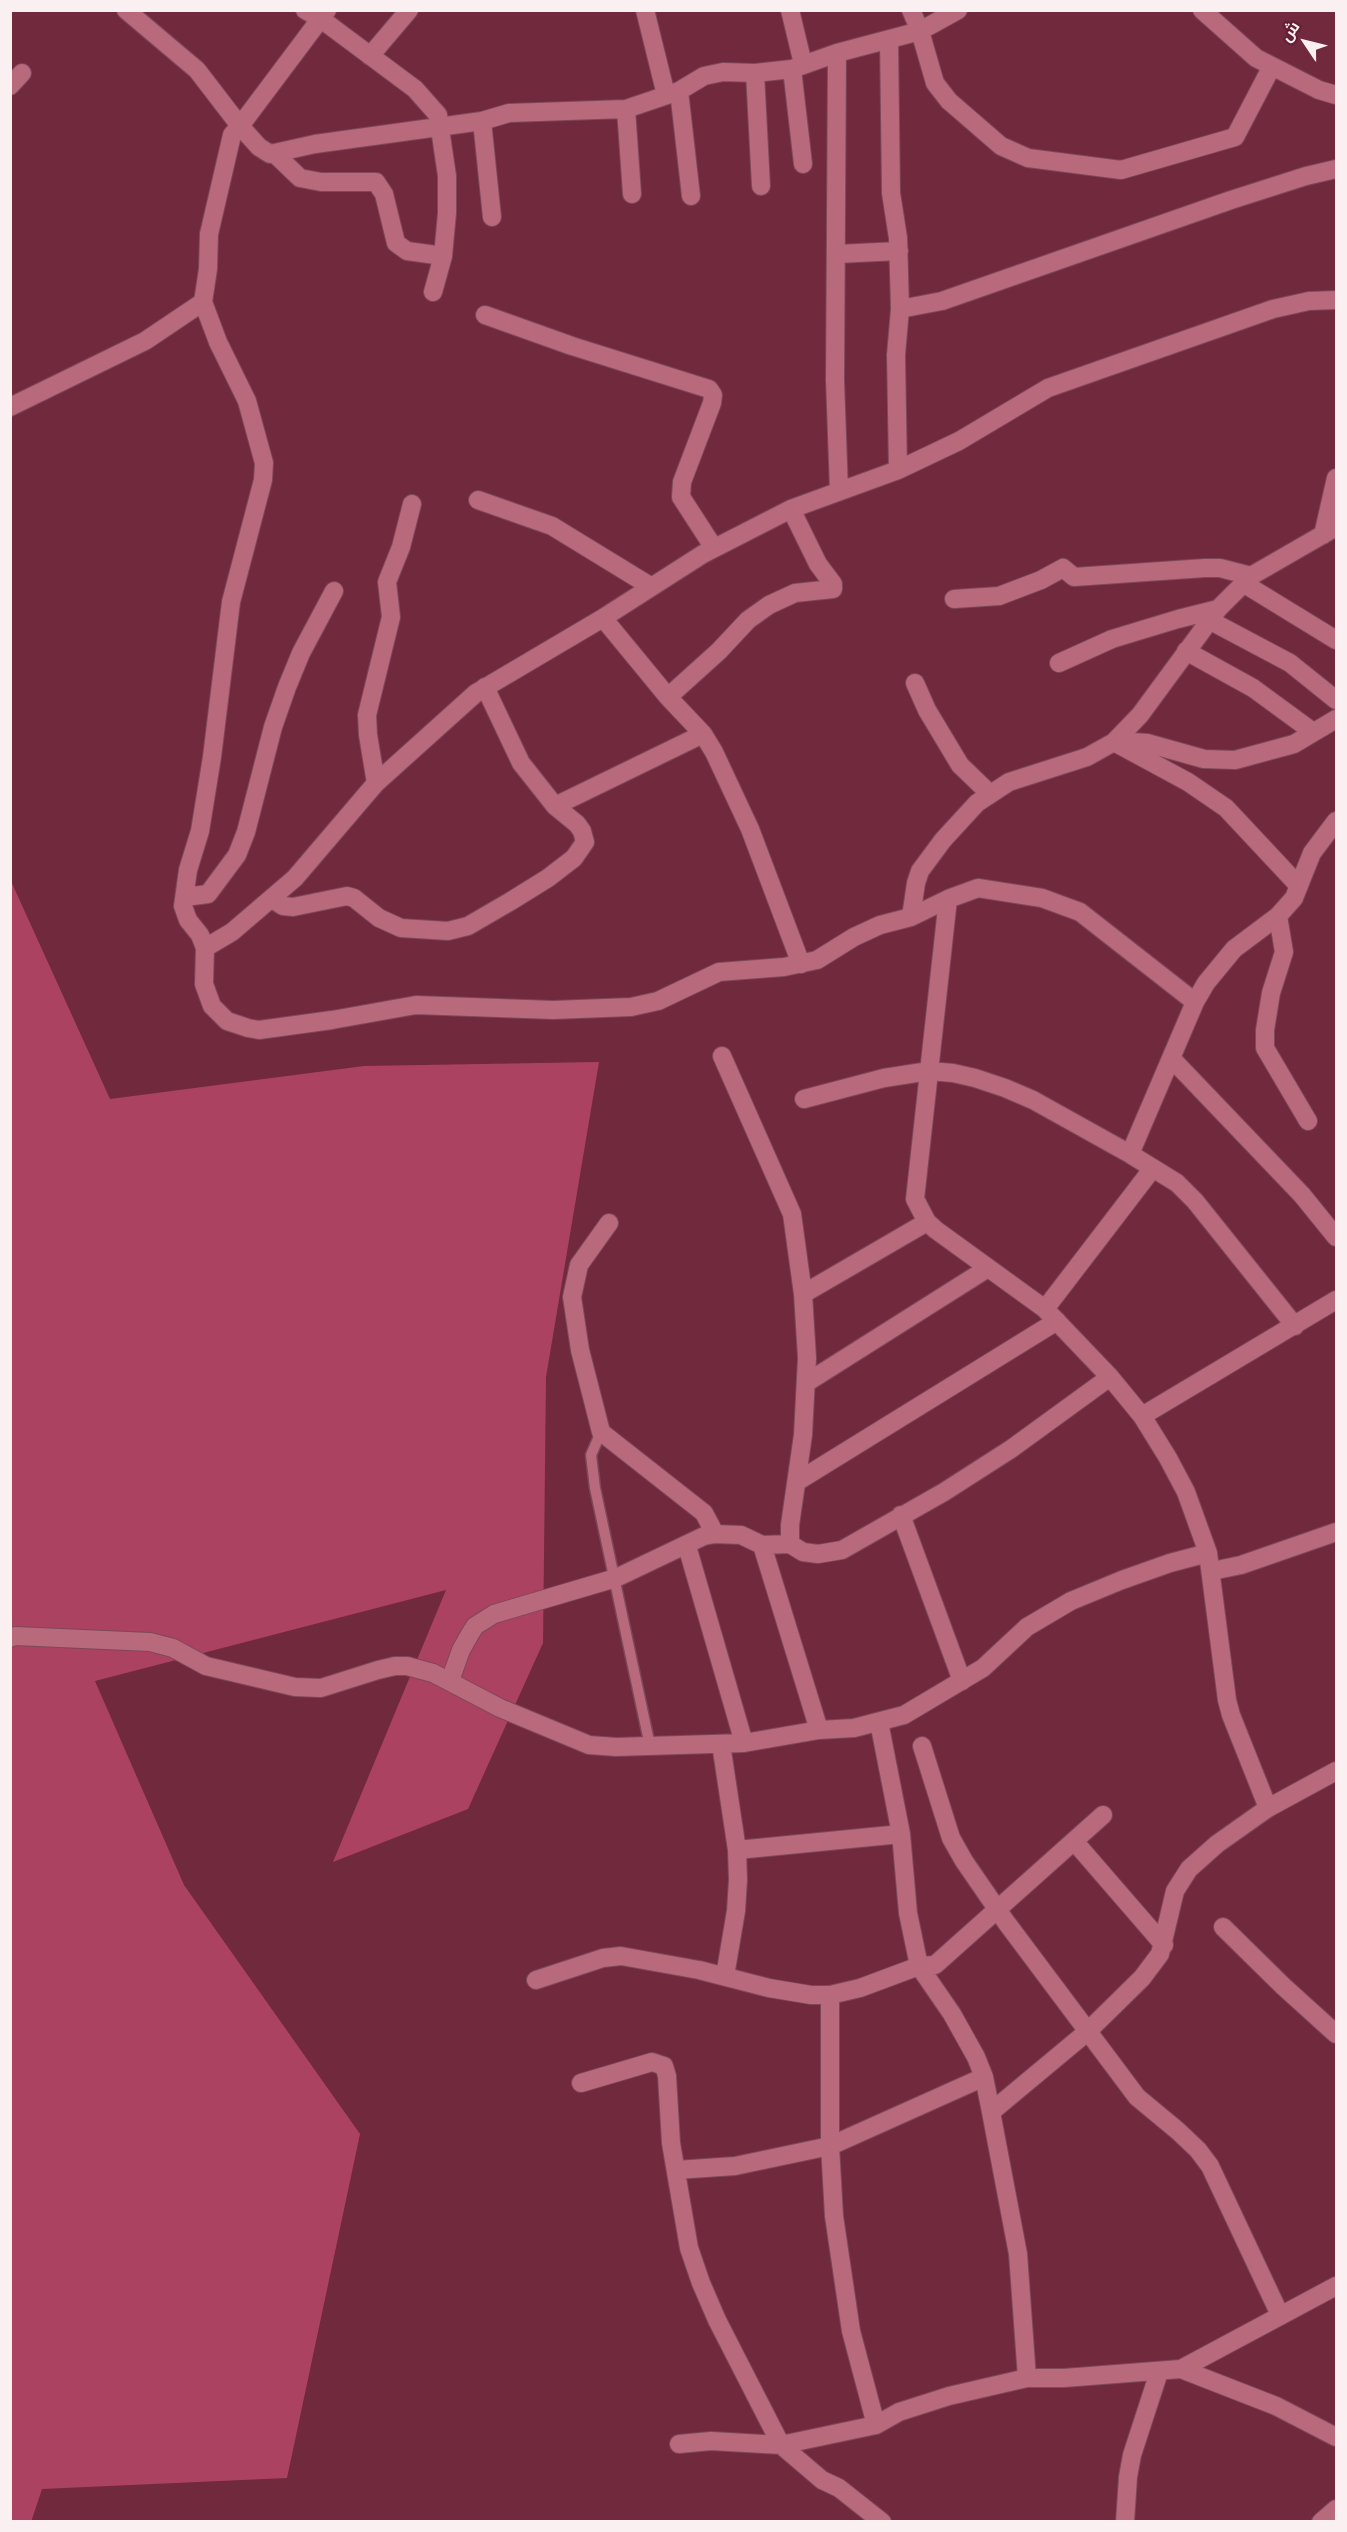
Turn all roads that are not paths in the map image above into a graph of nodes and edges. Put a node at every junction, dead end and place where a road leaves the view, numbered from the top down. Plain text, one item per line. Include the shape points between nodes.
1 (126, 10) edge
2 (409, 10) edge
3 (645, 10) edge
4 (790, 10) edge
5 (911, 10) edge
6 (958, 10) edge
7 (1202, 10) edge
8 (318, 13) edge
9 (920, 31) junction
10 (889, 40) junction
11 (837, 53) junction
12 (370, 56) junction
13 (798, 66) junction
14 (1271, 68) junction
15 (755, 73) junction
16 (673, 93) junction
17 (1336, 95) edge
18 (626, 109) junction
19 (482, 121) junction
20 (240, 126) junction
21 (441, 126) junction
22 (276, 155) junction
23 (803, 164) dead end
24 (1336, 169) edge
25 (761, 186) dead end
26 (632, 194) dead end
27 (691, 196) dead end
28 (492, 217) dead end
29 (899, 251) junction
30 (837, 254) junction
31 (443, 256) junction
32 (433, 292) dead end
33 (1336, 300) edge
34 (203, 302) junction
35 (900, 309) junction
36 (485, 315) dead end
37 (10, 407) edge
38 (898, 470) junction
39 (1336, 478) edge
40 (839, 490) junction
41 (478, 500) dead end
42 (412, 504) dead end
43 (791, 509) junction
44 (1330, 531) edge
45 (714, 548) junction
46 (1247, 580) junction
47 (650, 586) junction
48 (334, 591) dead end
49 (954, 599) dead end
50 (1214, 615) junction
51 (603, 618) junction
52 (1336, 640) edge
53 (1186, 651) junction
54 (1059, 663) dead end
55 (915, 683) dead end
56 (485, 687) junction
57 (668, 697) junction
58 (1336, 700) edge
59 (1336, 719) edge
60 (1313, 732) junction
61 (703, 734) junction
62 (1114, 742) junction
63 (376, 783) junction
64 (989, 793) junction
65 (555, 806) junction
66 (1336, 820) edge
67 (1299, 886) junction
68 (185, 897) junction
69 (272, 899) junction
70 (948, 899) junction
71 (1278, 916) junction
72 (911, 917) junction
73 (205, 948) junction
74 (801, 964) junction
75 (1195, 1002) junction
76 (722, 1056) dead end
77 (1172, 1059) junction
78 (929, 1071) junction
79 (804, 1099) dead end
80 (1308, 1121) dead end
81 (1130, 1154) junction
82 (1154, 1168) junction
83 (927, 1222) junction
84 (609, 1223) dead end
85 (1336, 1237) edge
86 (988, 1269) junction
87 (803, 1294) junction
88 (1336, 1300) edge
89 (1051, 1315) junction
90 (1295, 1326) junction
91 (1110, 1377) junction
92 (806, 1383) junction
93 (1142, 1416) junction
94 (601, 1432) junction
95 (798, 1481) junction
96 (902, 1515) junction
97 (1336, 1532) edge
98 (715, 1534) junction
99 (790, 1544) junction
100 (762, 1545) junction
101 (687, 1546) junction
102 (1208, 1553) junction
103 (1212, 1571) junction
104 (616, 1578) junction
105 (10, 1638) edge
106 (450, 1681) junction
107 (962, 1681) junction
108 (879, 1722) junction
109 (819, 1730) junction
110 (744, 1743) junction
111 (721, 1744) junction
112 (650, 1746) junction
113 (922, 1746) dead end
114 (1336, 1771) edge
115 (1268, 1808) junction
116 (1103, 1815) dead end
117 (901, 1834) junction
118 (1074, 1841) junction
119 (737, 1850) junction
120 (997, 1910) junction
121 (1223, 1927) dead end
122 (1164, 1945) junction
123 (919, 1966) junction
124 (725, 1976) junction
125 (536, 1980) dead end
126 (830, 1995) junction
127 (1087, 2032) junction
128 (1336, 2034) edge
129 (984, 2078) junction
130 (581, 2083) dead end
131 (991, 2112) junction
132 (830, 2146) junction
133 (676, 2170) junction
134 (1336, 2286) edge
135 (1280, 2315) junction
136 (1181, 2369) junction
137 (1159, 2372) junction
138 (1027, 2378) junction
139 (876, 2425) junction
140 (1336, 2437) edge
141 (679, 2444) dead end
142 (781, 2445) junction
143 (1336, 2509) edge
144 (882, 2522) edge
145 (1125, 2522) edge
146 (1321, 2522) edge

1 - 20 street via 197,70
2 - 12 street
3 - 16 street
4 - 13 street
5 - 9 street
6 - 9 street
7 - 14 street
8 - 12 street
8 - 20 street
9 - 10 street
9 - 14 street via 935,82 949,101 1001,146 1028,158 1121,170 1235,137
10 - 11 street
10 - 29 street via 891,184
11 - 13 street
11 - 30 street
12 - 21 street via 429,103
13 - 15 street
13 - 23 street
14 - 17 street
15 - 16 street via 704,76
15 - 25 street
16 - 18 street
16 - 27 street
18 - 19 street via 508,113
18 - 26 street
19 - 21 street
19 - 28 street
20 - 22 street via 259,147
20 - 34 street via 232,135 209,234
21 - 22 street via 315,144
21 - 31 street via 447,176
22 - 31 street via 300,178 376,182 384,194 396,243 407,251
24 - 35 street via 1209,208 942,301
29 - 30 street
29 - 35 street
30 - 40 street via 835,380
31 - 32 street
33 - 38 street via 1273,309 1048,388 959,441
34 - 37 street via 145,341
34 - 68 street via 247,401 264,463 231,602 212,757
35 - 38 street via 896,356
36 - 45 street via 709,389 712,403 682,482 681,497
38 - 40 street
39 - 44 street
40 - 43 street
41 - 47 street via 552,526
42 - 63 street via 387,582 391,617 367,715
43 - 45 street
43 - 57 street via 833,589 795,593 769,604
44 - 46 street
45 - 47 street
46 - 49 street via 1220,568 1074,577 1064,567 999,596
46 - 50 street
46 - 52 street
47 - 51 street
48 - 68 street via 287,687 237,855 208,894
50 - 53 street
50 - 54 street via 1178,619 1112,639
50 - 58 street via 1290,663
51 - 56 street
51 - 57 street
53 - 60 street via 1253,688
53 - 62 street via 1140,714
55 - 64 street via 960,765
56 - 63 street
56 - 65 street via 521,763
57 - 61 street
59 - 60 street
60 - 62 street via 1284,748 1219,761 1147,743
61 - 65 street
61 - 74 street via 750,829
62 - 64 street via 1087,757 1021,778
62 - 67 street via 1188,782 1226,808
63 - 69 street via 295,878
64 - 72 street via 963,817 927,861 916,883
65 - 69 street via 582,831 585,842 580,851 534,887 468,926 438,931 401,928 347,897 293,907
66 - 67 street via 1316,848
67 - 71 street via 1291,903
68 - 73 street via 185,914
69 - 73 street via 232,932
70 - 72 street
70 - 75 street via 978,888 1042,898 1080,912
70 - 78 street
71 - 75 street via 1223,959
71 - 80 street via 1284,952 1271,993 1264,1046
72 - 74 street via 880,925 817,960
73 - 74 street via 204,984 215,1011 232,1023 260,1030 416,1005 553,1010 631,1007 658,1001 719,972
75 - 77 street
76 - 87 street via 792,1214
77 - 81 street
77 - 85 street via 1302,1195
78 - 79 street via 884,1078
78 - 81 street via 953,1073 1005,1088
78 - 83 street via 915,1199
81 - 82 street
82 - 89 street
82 - 90 street via 1195,1201
83 - 86 street
83 - 87 street
84 - 94 street via 579,1264 572,1297 580,1350
86 - 89 street
86 - 92 street
87 - 92 street
88 - 90 street
89 - 91 street
89 - 95 street
90 - 93 street
91 - 93 street
91 - 96 street via 1011,1449
92 - 95 street
93 - 102 street via 1186,1492
94 - 98 street via 704,1513
94 - 104 lane via 591,1455
95 - 99 street
96 - 99 street via 842,1550 818,1554 803,1552
96 - 107 street
97 - 103 street
98 - 100 street via 741,1535
98 - 101 street
99 - 100 street
100 - 109 street
101 - 104 street
101 - 110 street
102 - 103 street
102 - 107 street via 1170,1563 1071,1601 1027,1628 983,1668
103 - 115 street via 1227,1700
104 - 106 street via 482,1621 461,1650
104 - 112 lane
105 - 106 street via 150,1642 173,1648 206,1666 294,1687 321,1688 395,1666 418,1669
106 - 112 street via 500,1708 589,1745
107 - 108 street via 904,1715
108 - 109 street
108 - 117 street
109 - 110 street
110 - 111 street
111 - 112 street
111 - 119 street
113 - 120 street via 951,1838
114 - 115 street
115 - 122 street via 1217,1844 1185,1873 1175,1891
116 - 118 street
117 - 119 street
117 - 123 street via 908,1913
118 - 120 street
118 - 122 street
119 - 124 street via 736,1911
120 - 123 street via 935,1965
120 - 127 street
121 - 128 street
122 - 127 street via 1142,1978
123 - 126 street
123 - 129 street via 952,2014
124 - 125 street via 621,1956
124 - 126 street via 777,1990
126 - 132 street
127 - 131 street
127 - 135 street via 1137,2097 1178,2131 1210,2166
129 - 131 street
129 - 132 street
130 - 133 street via 652,2062 664,2066
131 - 138 street via 1018,2254
132 - 133 street via 735,2166
132 - 139 street via 842,2282
133 - 142 street via 689,2248 701,2283
134 - 135 street
135 - 136 street
136 - 137 street
136 - 140 street via 1276,2406
137 - 138 street
137 - 145 street via 1132,2455
138 - 139 street via 949,2396 899,2412
139 - 142 street
141 - 142 street via 711,2441
142 - 144 street
143 - 146 street

